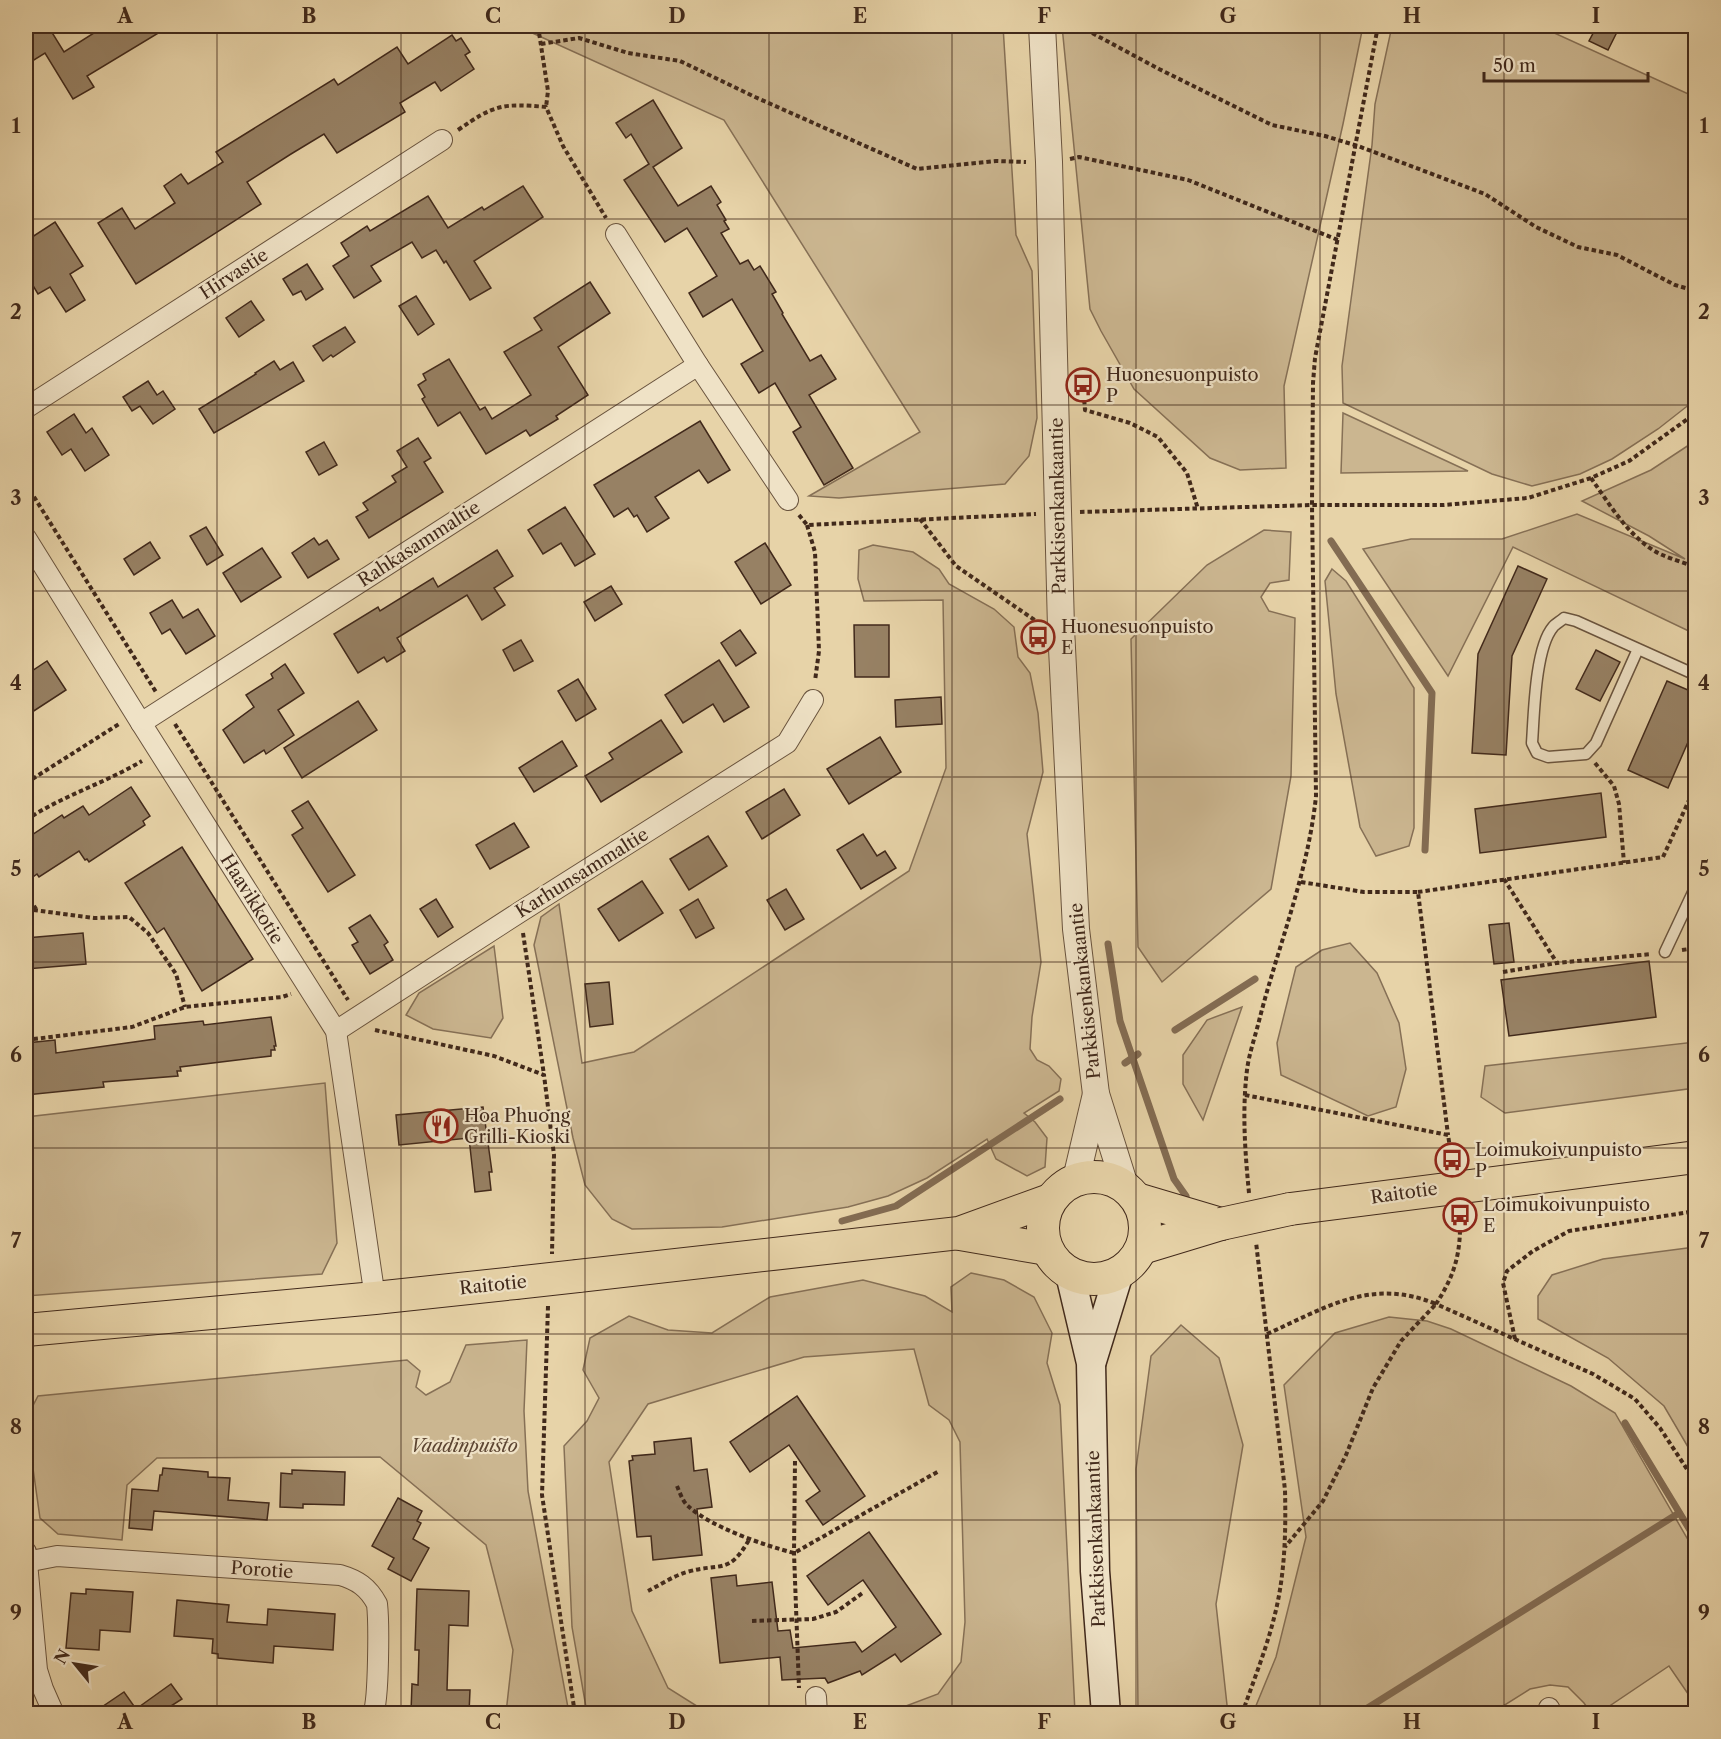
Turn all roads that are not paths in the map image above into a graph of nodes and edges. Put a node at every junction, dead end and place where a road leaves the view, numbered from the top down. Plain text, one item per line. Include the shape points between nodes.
1 (1042, 26) edge
2 (442, 140) road end
3 (616, 234) road end
4 (698, 365) junction
5 (26, 408) edge
6 (788, 500) road end
7 (26, 538) edge
8 (1638, 650) junction
9 (1695, 675) edge
10 (813, 700) road end
11 (138, 719) junction
12 (1695, 886) edge
13 (1665, 952) road end
14 (336, 1032) junction
15 (1096, 1094) junction
16 (1695, 1157) edge
17 (1076, 1179) junction
18 (1131, 1192) junction
19 (1050, 1200) junction
20 (1221, 1224) junction
21 (959, 1233) junction
22 (1142, 1248) junction
23 (1047, 1249) junction
24 (1119, 1273) junction
25 (1070, 1274) junction
26 (375, 1298) junction
27 (26, 1330) edge
28 (1091, 1363) junction
29 (26, 1558) edge
30 (54, 1713) edge
31 (373, 1713) edge
32 (1106, 1713) edge

1 - 15 street, Parkkisenkankaantie via 1060,628 1076,929
2 - 5 street, Hirvastie
3 - 4 street
4 - 6 street
4 - 11 street, Rahkasammaltie via 165,707
7 - 11 street, Haavikkotie
8 - 8 lane via 1576,621 1564,618 1553,627 1539,670 1532,743 1537,753 1548,757 1586,754 1596,743
8 - 9 lane
10 - 14 street, Karhunsammaltie via 788,743
11 - 14 street, Haavikkotie
12 - 13 lane
14 - 26 street, Haavikkotie
15 - 17 street, Parkkisenkankaantie
15 - 18 street, Parkkisenkankaantie
16 - 20 main road, Raitotie, bridge via 1290,1209
17 - 18 main road via 1110,1178
17 - 19 main road
18 - 20 main road, Raitotie
18 - 22 main road via 1144,1214 1146,1232
19 - 21 main road, Raitotie
19 - 23 main road via 1043,1216 1042,1233
20 - 22 main road, Raitotie
21 - 23 main road, Raitotie
21 - 26 main road, Raitotie, bridge
22 - 24 main road
23 - 25 main road
24 - 25 main road via 1103,1279
24 - 28 main road, Parkkisenkankaantie
25 - 28 main road, Parkkisenkankaantie
26 - 27 main road, Raitotie
28 - 32 main road, Parkkisenkankaantie via 1095,1571
29 - 30 street via 37,1670
29 - 31 street, Porotie via 57,1556 353,1579 368,1590 377,1604

